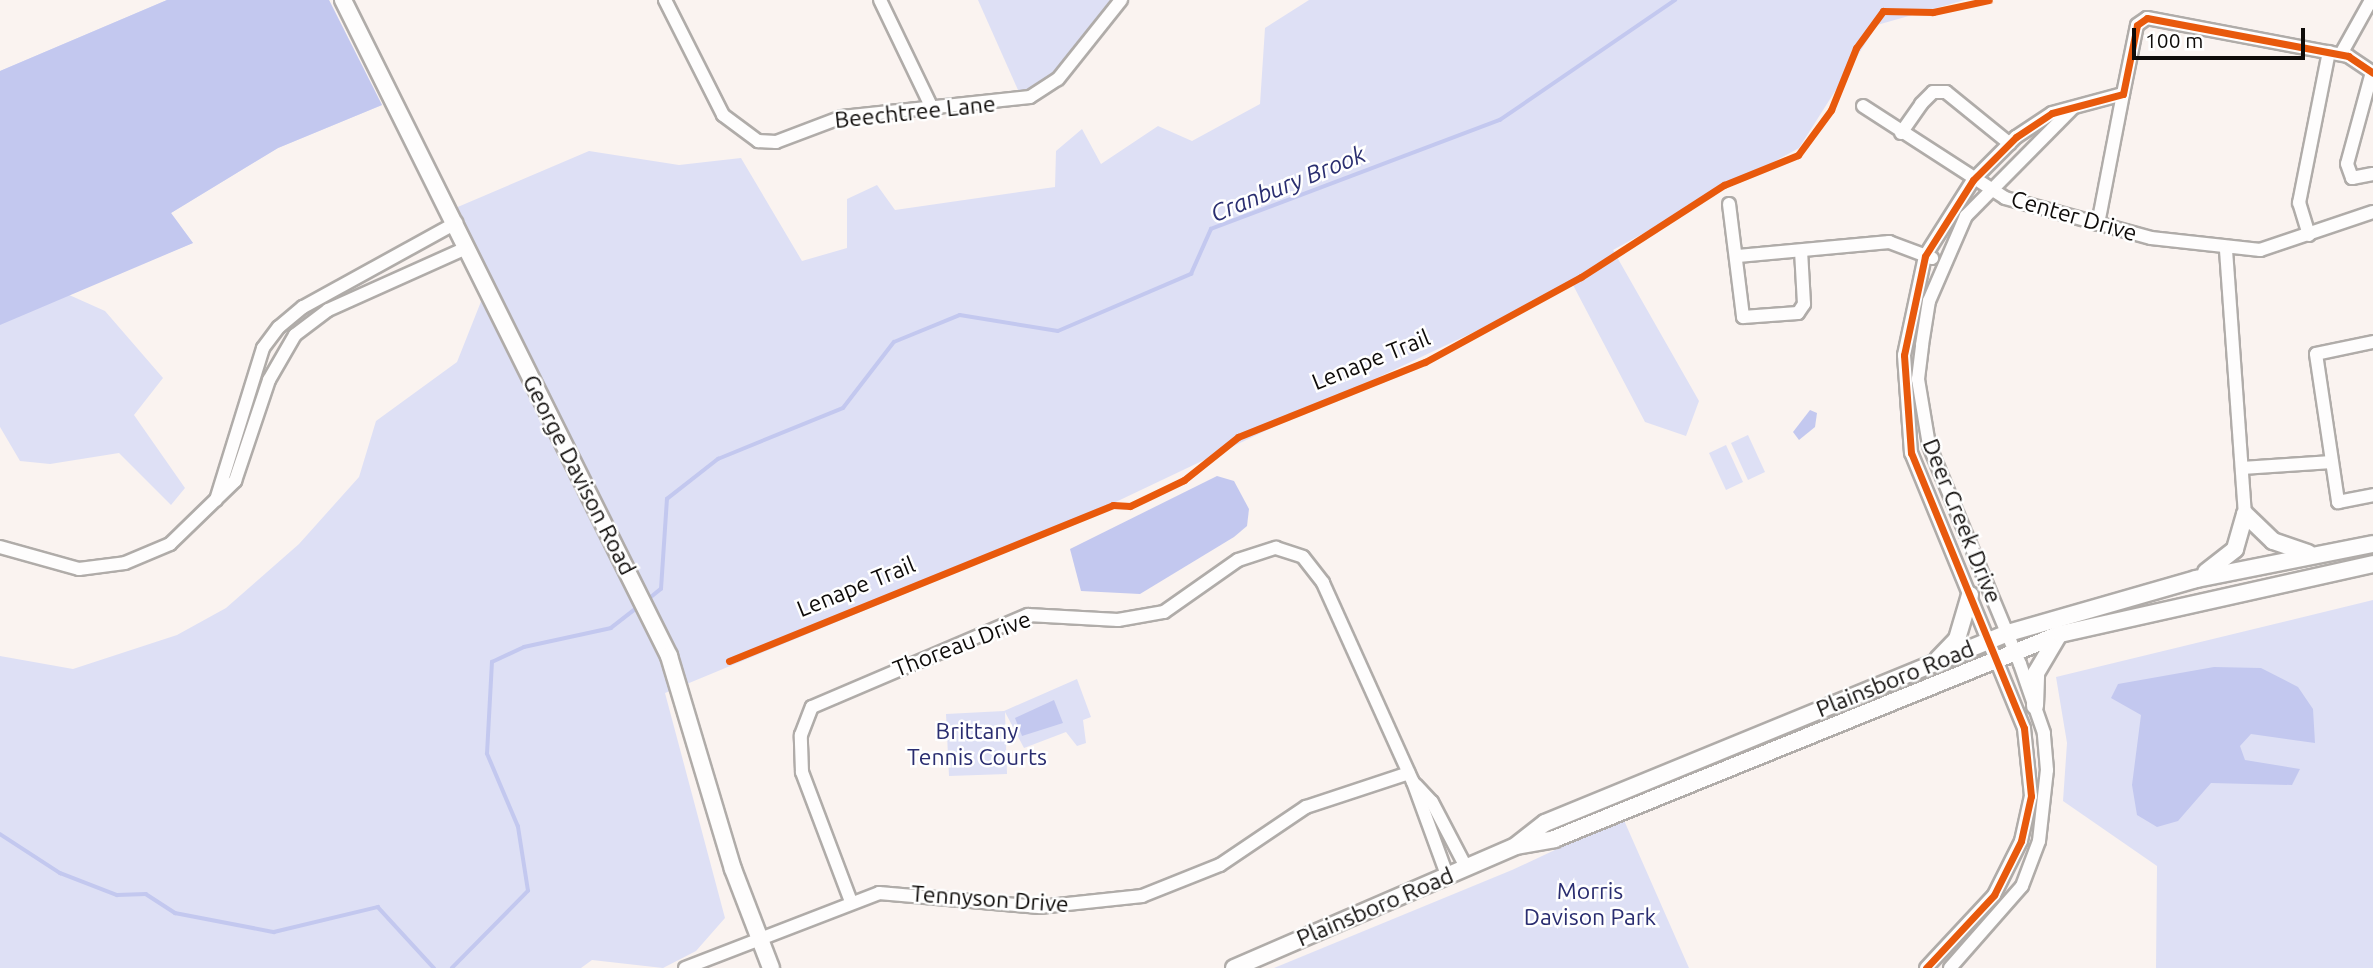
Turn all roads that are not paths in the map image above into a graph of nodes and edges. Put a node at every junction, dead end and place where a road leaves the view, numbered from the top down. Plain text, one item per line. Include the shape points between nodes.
1 (343, 0) edge
2 (665, 0) edge
3 (880, 0) edge
4 (1121, 0) edge
5 (2371, 0) edge
6 (2335, 53) junction
7 (2372, 72) edge
8 (2123, 94) junction
9 (1863, 106) dead end
10 (2075, 106) junction
11 (932, 108) junction
12 (1901, 133) junction
13 (2010, 144) junction
14 (2373, 174) edge
15 (1973, 180) junction
16 (1989, 190) junction
17 (1729, 204) dead end
18 (2373, 212) edge
19 (456, 223) junction
20 (2098, 224) junction
21 (2309, 235) junction
22 (464, 249) junction
23 (2226, 250) junction
24 (1801, 251) junction
25 (1738, 256) junction
26 (1925, 256) junction
27 (1942, 262) junction
28 (344, 285) junction
29 (352, 299) junction
30 (2373, 342) edge
31 (248, 393) junction
32 (262, 397) junction
33 (2332, 462) junction
34 (2242, 468) junction
35 (2373, 495) edge
36 (215, 505) junction
37 (2245, 514) junction
38 (2373, 544) edge
39 (0, 547) edge
40 (2331, 551) junction
41 (2373, 564) edge
42 (2196, 579) junction
43 (1970, 595) junction
44 (2008, 633) junction
45 (2060, 634) junction
46 (1990, 641) junction
47 (2015, 650) junction
48 (1997, 657) junction
49 (1936, 662) junction
50 (2035, 706) junction
51 (1411, 778) junction
52 (1516, 846) junction
53 (1466, 867) junction
54 (1447, 875) junction
55 (850, 899) junction
56 (758, 937) junction
57 (685, 968) edge
58 (771, 968) edge
59 (1234, 968) edge
60 (1926, 968) edge
61 (1950, 968) edge

1 - 19 street, George Davison Road
2 - 11 street, Beechtree Lane via 723,115 758,141 776,142 842,117
3 - 11 street
4 - 11 street, Beechtree Lane via 1058,79 1030,97
5 - 6 street
6 - 7 street
6 - 8 street via 2147,18 2137,25
6 - 21 street via 2299,203
7 - 14 street via 2347,164 2352,178
8 - 10 street
8 - 20 street
9 - 12 street, Center Drive
10 - 13 street, Deer Creek Drive via 2052,113
10 - 16 street, Deer Creek Drive
12 - 13 street via 1927,98 1946,92
12 - 15 street, Center Drive
13 - 15 street, Deer Creek Drive
15 - 16 street, Center Drive
15 - 26 street, Deer Creek Drive
16 - 20 street, Center Drive
16 - 27 street, Deer Creek Drive
17 - 25 street
18 - 21 street, Center Drive
19 - 22 street, George Davison Road
19 - 28 street
20 - 23 street, Center Drive
21 - 23 street, Center Drive via 2260,250
22 - 29 street
22 - 56 street, George Davison Road via 651,617 688,704 722,833
23 - 34 street
24 - 25 street
24 - 25 street via 1804,304 1798,313 1756,319 1743,317
24 - 26 street via 1888,242
26 - 27 street
26 - 43 street, Deer Creek Drive via 1904,355 1907,430 1926,493
27 - 44 street, Deer Creek Drive via 1929,300 1918,379 1926,433
28 - 29 street
28 - 31 street via 279,327 263,348
29 - 32 street via 295,335
30 - 33 street via 2316,354
31 - 32 street
31 - 36 street
32 - 36 street via 235,481
33 - 34 street
33 - 35 street via 2338,502
34 - 37 street
36 - 39 street via 170,544 125,563 59,567
37 - 40 street via 2284,547
37 - 42 street via 2235,548
38 - 40 street, Plainsboro Road
40 - 42 street, Plainsboro Road
41 - 45 street, Plainsboro Road
42 - 44 street, Plainsboro Road
43 - 46 street, Deer Creek Drive
43 - 49 street via 1957,639
44 - 46 street, Plainsboro Road
44 - 47 street, Deer Creek Drive
45 - 47 street, Plainsboro Road
45 - 50 street via 2036,673
46 - 48 street, Deer Creek Drive
46 - 49 street, Plainsboro Road
47 - 48 street, Plainsboro Road
47 - 50 street, Deer Creek Drive
48 - 52 street, Plainsboro Road via 1554,839
48 - 60 street, Deer Creek Drive via 2024,727 2031,796 2021,841 1994,895
49 - 52 street, Plainsboro Road via 1545,823
50 - 61 street, Deer Creek Drive via 2047,770 2039,841 2022,886
51 - 53 street, Thoreau Drive via 1433,802
51 - 54 street, Thoreau Drive
51 - 55 street, Tennyson Drive via 1306,807 1220,865 1142,896 1038,907 897,892
51 - 55 street, Thoreau Drive via 1316,571 1297,553 1264,549 1164,611 1118,620 1028,615 812,706 801,735 803,772
52 - 53 street, Plainsboro Road
53 - 54 street, Plainsboro Road
54 - 59 street, Plainsboro Road
55 - 56 street, Tennyson Drive
56 - 57 street, Tennyson Drive
56 - 58 street, George Davison Road

